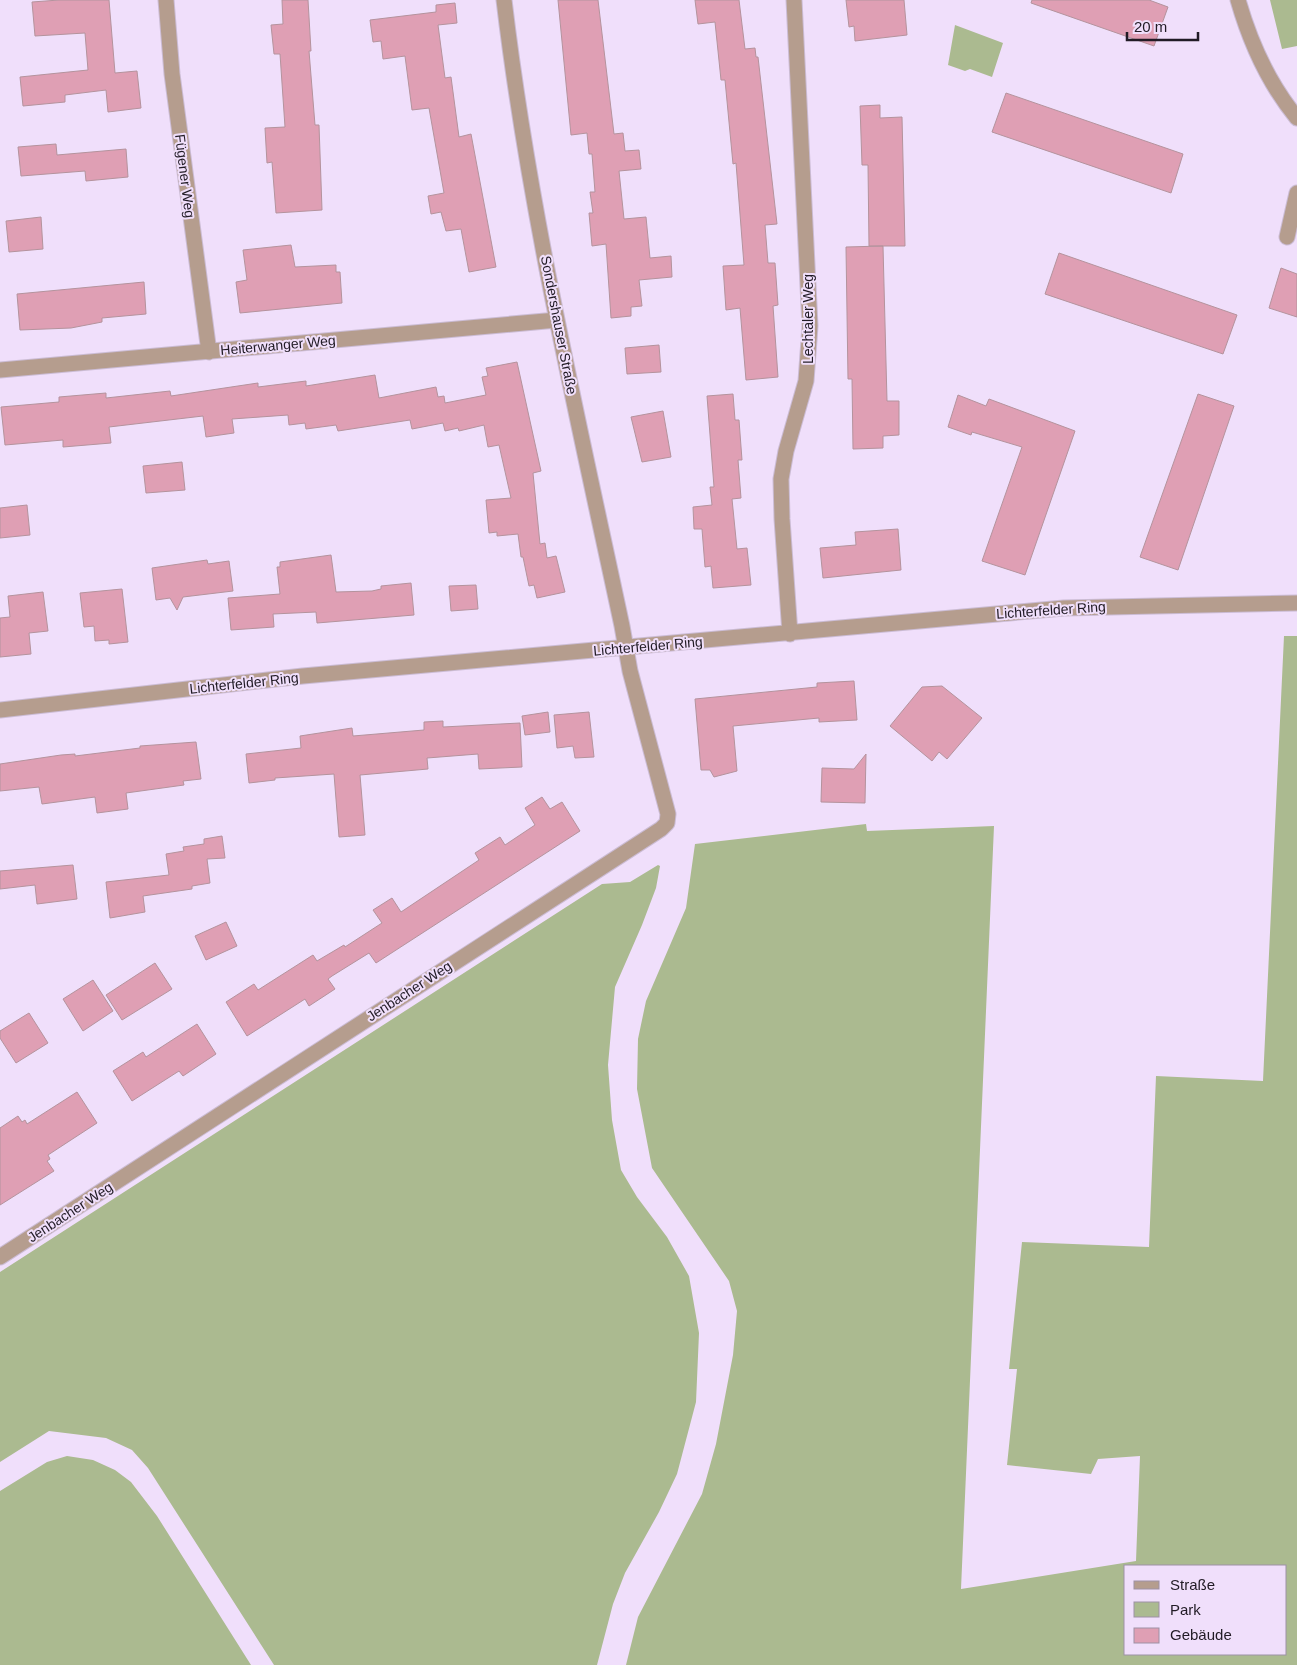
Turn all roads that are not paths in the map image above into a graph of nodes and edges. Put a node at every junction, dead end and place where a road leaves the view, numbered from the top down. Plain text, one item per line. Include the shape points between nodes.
1 (166, 0) edge
2 (504, 0) edge
3 (794, 0) edge
4 (1238, 0) edge
5 (1297, 118) edge
6 (1297, 192) edge
7 (1287, 237) dead end
8 (557, 320) junction
9 (209, 352) junction
10 (0, 370) edge
11 (1297, 603) edge
12 (790, 634) junction
13 (626, 648) junction
14 (0, 710) edge
15 (0, 1257) edge

1 - 9 street, Fügener Weg via 172,74
2 - 8 street, Sondershauser Straße via 515,89
3 - 12 street, Lechtaler Weg via 810,326 806,382 781,479
4 - 5 street via 1245,25 1276,91
6 - 7 street
8 - 9 street, Heiterwanger Weg
8 - 13 street, Sondershauser Straße
9 - 10 street, Heiterwanger Weg
11 - 12 street, Lichterfelder Ring via 1064,608
12 - 13 street, Lichterfelder Ring
13 - 14 street, Lichterfelder Ring via 303,676
13 - 15 street, Jenbacher Weg via 668,814 661,829

